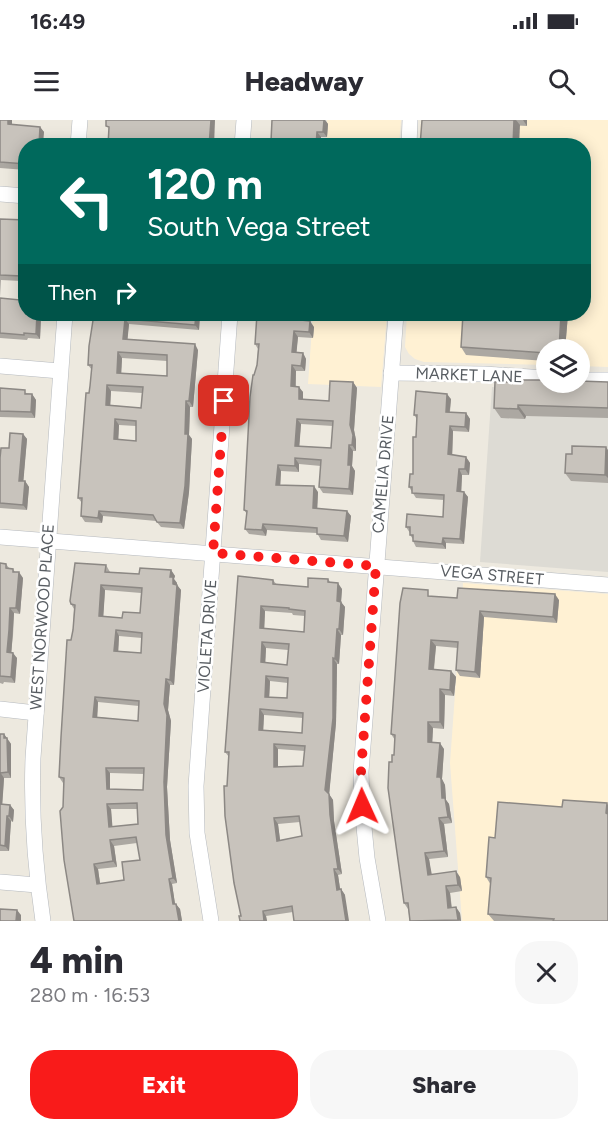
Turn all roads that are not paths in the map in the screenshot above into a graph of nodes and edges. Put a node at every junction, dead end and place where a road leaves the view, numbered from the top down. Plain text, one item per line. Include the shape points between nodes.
1 (80, 120) edge
2 (244, 120) edge
3 (410, 120) edge
4 (79, 138) edge
5 (243, 138) edge
6 (409, 138) edge
7 (0, 194) edge
8 (18, 195) edge
9 (64, 321) edge
10 (230, 321) edge
11 (395, 321) edge
12 (0, 366) edge
13 (60, 371) junction
14 (391, 373) junction
15 (536, 377) edge
16 (590, 380) edge
17 (608, 380) edge
18 (0, 537) edge
19 (48, 541) junction
20 (213, 553) junction
21 (376, 566) junction
22 (608, 585) edge
23 (0, 709) edge
24 (36, 713) junction
25 (0, 882) edge
26 (38, 885) junction
27 (44, 921) edge
28 (211, 921) edge
29 (378, 921) edge

1 - 4 street
2 - 5 street
3 - 6 street
7 - 8 street
9 - 13 street, WEST NORWOOD PLACE
10 - 20 street, VIOLETA DRIVE
11 - 14 street, CAMELIA DRIVE
12 - 13 street
13 - 19 street, WEST NORWOOD PLACE
14 - 15 street, MARKET LANE
14 - 21 street, CAMELIA DRIVE
16 - 17 street
18 - 19 street, VEGA STREET
19 - 20 street, VEGA STREET
19 - 24 street, WEST NORWOOD PLACE
20 - 21 street, VEGA STREET
20 - 28 street, VIOLETA DRIVE via 196,786 197,833
21 - 22 street, VEGA STREET
21 - 29 street, CAMELIA DRIVE via 361,772 367,858
23 - 24 street
24 - 26 street, WEST NORWOOD PLACE via 32,803
25 - 26 street
26 - 27 street, WEST NORWOOD PLACE

